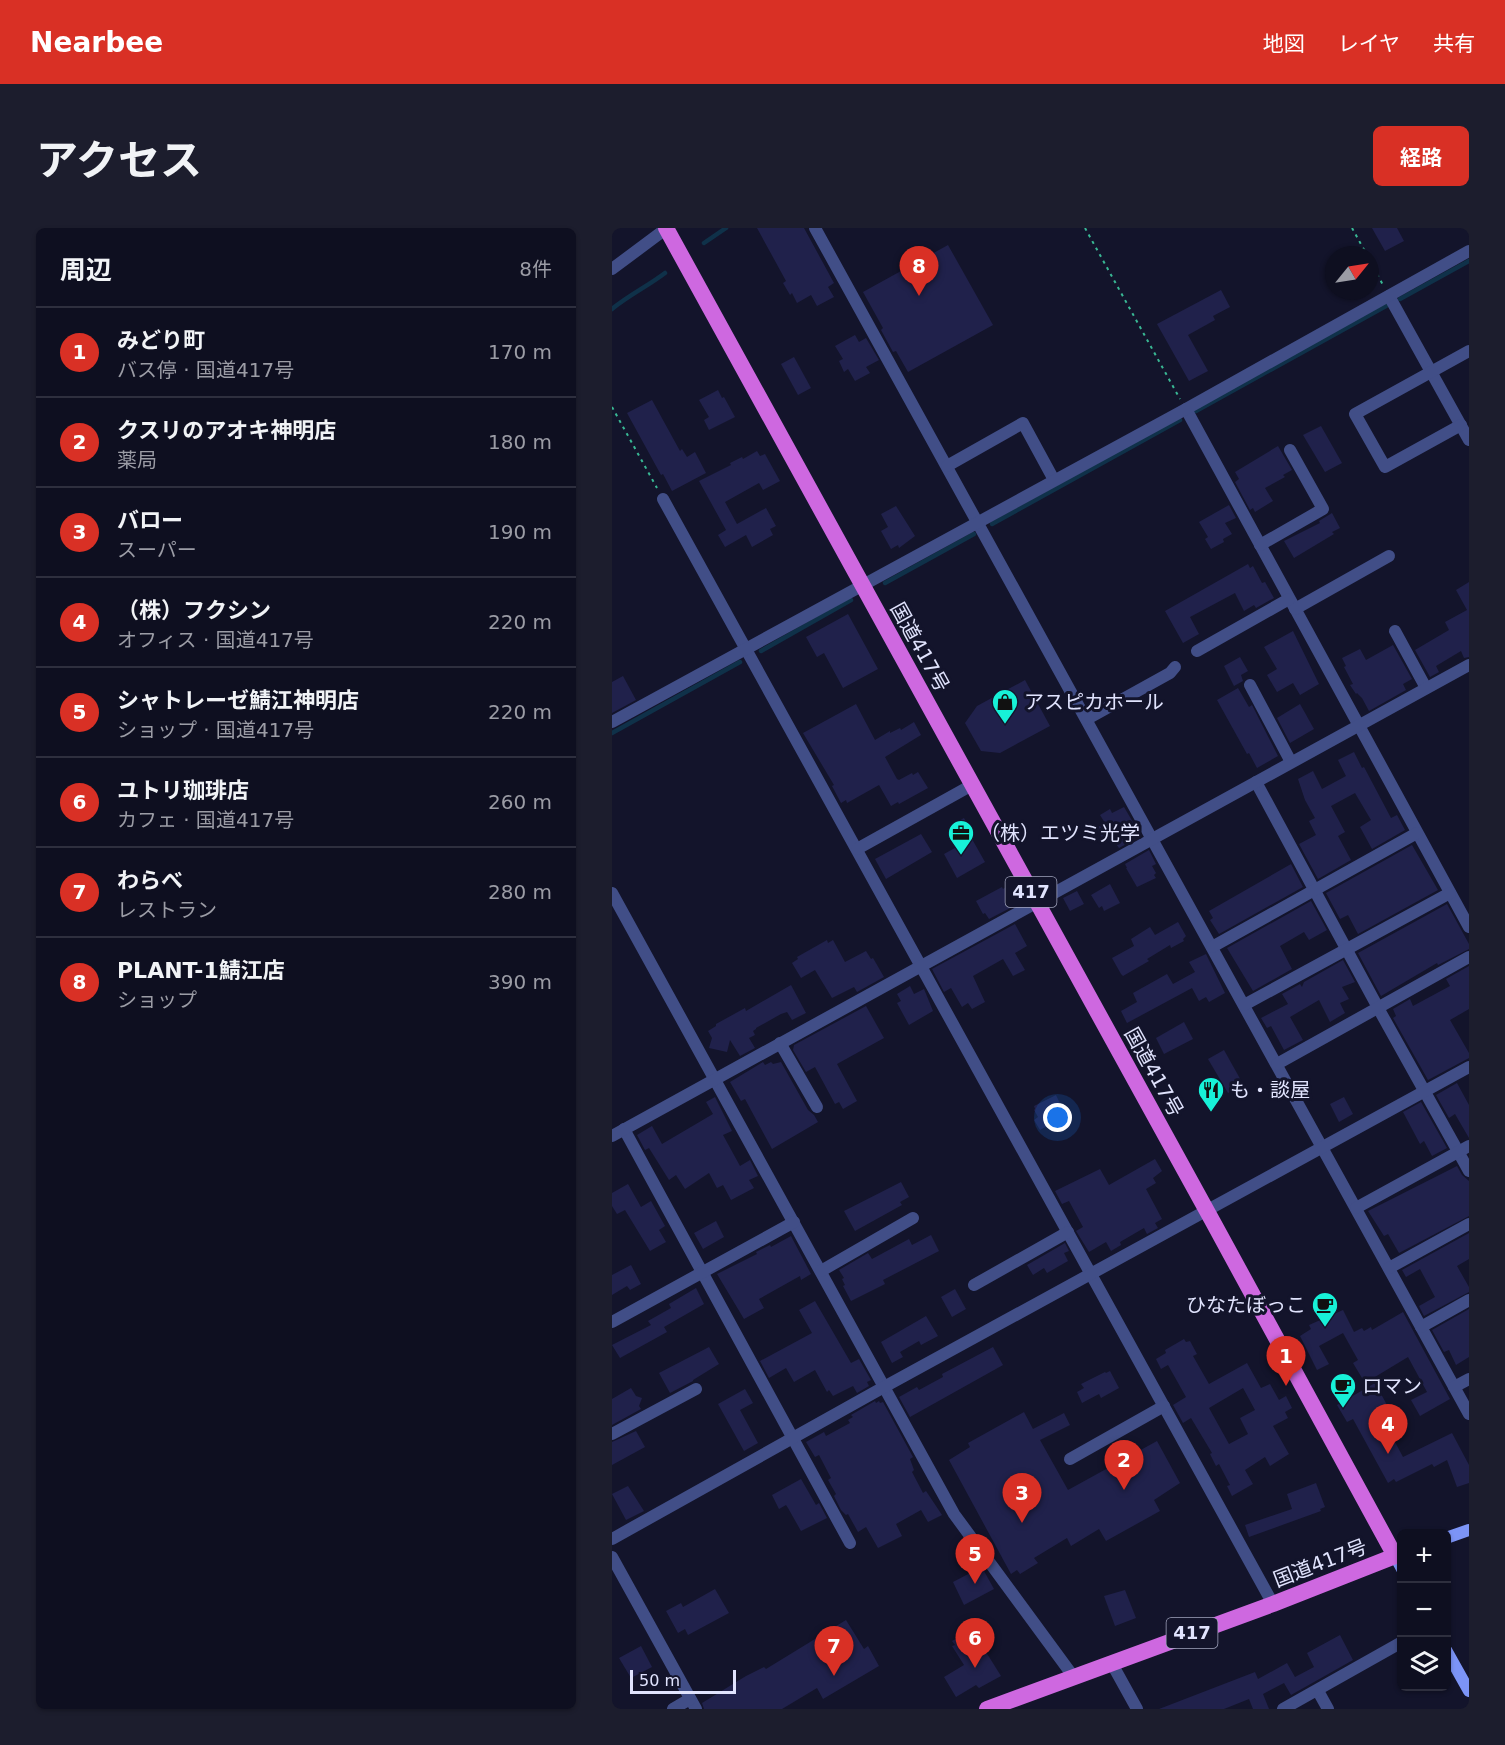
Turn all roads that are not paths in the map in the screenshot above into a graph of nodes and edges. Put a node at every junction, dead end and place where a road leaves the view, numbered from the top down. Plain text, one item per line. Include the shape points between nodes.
1 (667, 228) edge
2 (815, 228) edge
3 (1469, 251) edge
4 (612, 269) edge
5 (1389, 296) junction
6 (1469, 351) edge
7 (1431, 372) junction
8 (1186, 409) junction
9 (1461, 425) junction
10 (1469, 440) edge
11 (1290, 450) dead end
12 (947, 466) junction
13 (1054, 480) junction
14 (663, 499) road end
15 (978, 522) junction
16 (1260, 545) junction
17 (1389, 556) dead end
18 (862, 585) junction
19 (1292, 604) junction
20 (1395, 631) dead end
21 (747, 649) junction
22 (1197, 651) dead end
23 (1469, 664) edge
24 (1175, 667) dead end
25 (1250, 685) dead end
26 (1426, 688) junction
27 (1087, 720) junction
28 (612, 722) edge
29 (1358, 725) junction
30 (1291, 762) junction
31 (1256, 782) junction
32 (972, 785) junction
33 (1417, 833) junction
34 (1153, 840) junction
35 (857, 849) junction
36 (1314, 889) junction
37 (612, 893) edge
38 (1450, 893) junction
39 (1037, 903) junction
40 (1469, 927) edge
41 (1212, 947) junction
42 (1347, 949) junction
43 (1469, 957) edge
44 (921, 965) junction
45 (1244, 1005) junction
46 (1379, 1007) junction
47 (780, 1043) junction
48 (1277, 1064) junction
49 (1469, 1066) edge
50 (715, 1078) junction
51 (1424, 1091) junction
52 (817, 1107) dead end
53 (624, 1129) junction
54 (612, 1136) edge
55 (1323, 1147) junction
56 (1464, 1149) edge
57 (1469, 1171) edge
58 (1356, 1208) junction
59 (1207, 1210) junction
60 (913, 1218) dead end
61 (794, 1222) junction
62 (1469, 1224) edge
63 (1068, 1232) junction
64 (1389, 1268) junction
65 (820, 1271) junction
66 (702, 1272) junction
67 (1091, 1273) junction
68 (974, 1285) dead end
69 (1469, 1300) edge
70 (612, 1322) edge
71 (1421, 1327) junction
72 (1469, 1379) edge
73 (884, 1386) junction
74 (1454, 1387) junction
75 (696, 1389) dead end
76 (1164, 1406) junction
77 (1469, 1414) edge
78 (612, 1434) edge
79 (793, 1438) junction
80 (1070, 1459) dead end
81 (1469, 1530) edge
82 (1451, 1536) edge
83 (612, 1539) edge
84 (850, 1543) dead end
85 (1397, 1556) edge
86 (612, 1557) edge
87 (1397, 1561) edge
88 (1273, 1604) junction
89 (1397, 1644) edge
90 (1451, 1659) edge
91 (1112, 1662) junction
92 (1073, 1676) junction
93 (1317, 1690) junction
94 (1469, 1691) edge
95 (693, 1704) edge
96 (674, 1709) edge
97 (987, 1709) edge
98 (1137, 1709) edge
99 (1283, 1709) edge
100 (1328, 1709) edge

1 - 4 street
1 - 18 highway, 国道417号 / 417
2 - 12 street
3 - 5 street
5 - 7 street
5 - 8 street
6 - 7 street
7 - 9 street
7 - 9 street via 1355,414 1360,423 1385,467
8 - 13 street
8 - 16 street
9 - 10 street
11 - 16 street via 1323,509
12 - 13 street via 1023,423
12 - 15 street
13 - 15 street
14 - 21 street
15 - 18 street
15 - 27 street
16 - 19 street
17 - 19 street
18 - 21 street
18 - 32 highway, 国道417号 / 417
19 - 22 street
19 - 29 street
20 - 26 street
21 - 28 street
21 - 35 street
23 - 26 street
24 - 27 street via 1170,674
25 - 30 street
26 - 29 street
27 - 34 street
29 - 30 street
29 - 33 street
30 - 31 street
31 - 34 street
31 - 36 street
32 - 35 street
32 - 39 highway, 国道417号 / 417
33 - 36 street
33 - 38 street
34 - 39 street
34 - 41 street
35 - 44 street
36 - 41 street
36 - 42 street
37 - 50 street
38 - 40 street
38 - 42 street
39 - 44 street
39 - 59 highway, 国道417号 / 417
41 - 45 street
42 - 45 street
42 - 46 street
43 - 46 street
44 - 47 street
44 - 63 street
45 - 48 street
46 - 48 street
46 - 51 street
47 - 50 street
47 - 52 street
48 - 55 street
49 - 51 street
50 - 53 street
50 - 61 street
51 - 55 street
51 - 56 street
53 - 54 street
53 - 66 street
55 - 58 street
55 - 59 street
56 - 57 street
56 - 58 street
58 - 64 street
59 - 67 street
59 - 85 highway, 国道417号 / 417
60 - 65 street
61 - 65 street
61 - 66 street
62 - 64 street
63 - 67 street
63 - 68 street
64 - 71 street
65 - 73 street
66 - 70 street
66 - 79 street
67 - 73 street
67 - 76 street
69 - 71 street
71 - 74 street
72 - 74 street
73 - 79 street
73 - 92 street via 954,1514
74 - 77 street
75 - 78 street
76 - 80 street
76 - 88 street
79 - 83 street
79 - 84 street
81 - 82 main road
86 - 95 street
87 - 88 highway, 国道417号 / 417
88 - 91 highway, 国道417号 / 417
89 - 93 street
90 - 94 main road
91 - 92 highway, 国道417号 / 417
91 - 98 street
92 - 97 highway, 国道417号 / 417
93 - 99 street
93 - 100 street
95 - 96 street

